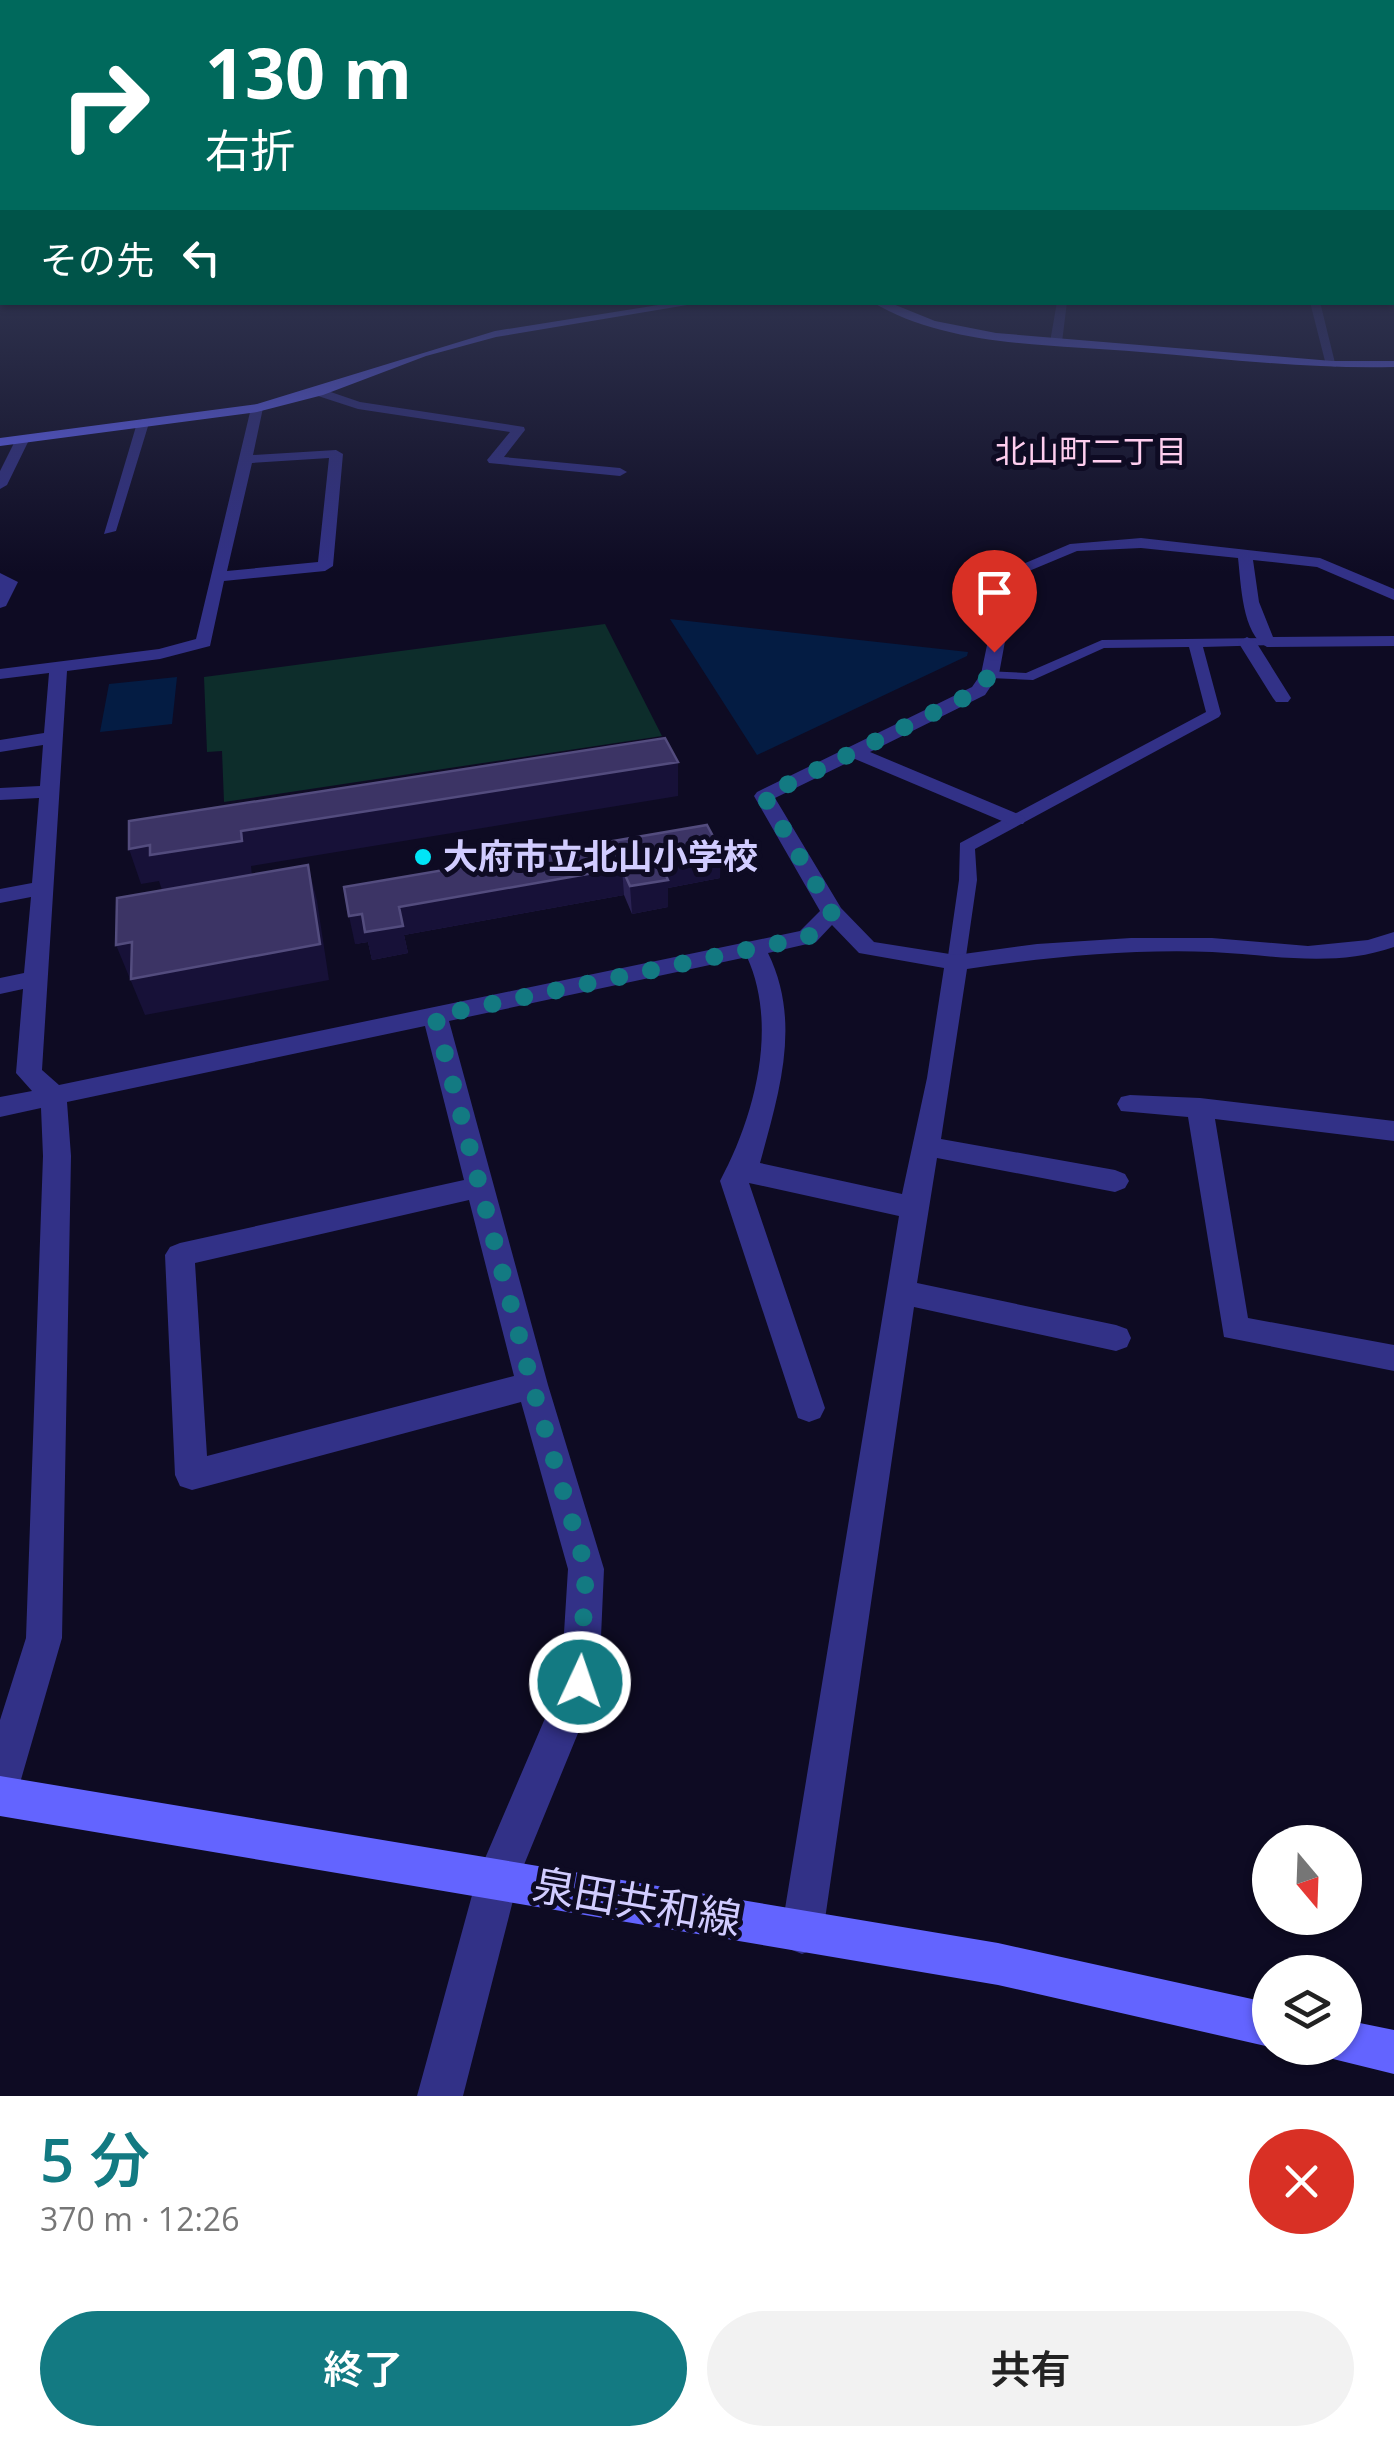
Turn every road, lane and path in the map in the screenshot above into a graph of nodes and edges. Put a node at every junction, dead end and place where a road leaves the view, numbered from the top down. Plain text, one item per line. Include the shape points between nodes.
1 (361, 377) edge
2 (320, 392) junction
3 (258, 408) junction
4 (143, 423) junction
5 (22, 440) junction
6 (0, 442) edge
7 (247, 460) junction
8 (620, 472) dead end
9 (0, 485) edge
10 (110, 531) dead end
11 (1244, 556) junction
12 (216, 577) junction
13 (0, 578) edge
14 (1394, 595) edge
15 (0, 604) edge
16 (1394, 641) edge
17 (1195, 642) junction
18 (1247, 642) junction
19 (1267, 642) junction
20 (58, 667) junction
21 (0, 674) edge
22 (990, 674) junction
23 (1282, 698) dead end
24 (54, 737) junction
25 (0, 746) edge
26 (854, 752) junction
27 (52, 792) junction
28 (0, 794) edge
29 (1016, 820) junction
30 (42, 888) junction
31 (0, 896) edge
32 (832, 912) junction
33 (1394, 939) edge
34 (754, 948) junction
35 (956, 963) junction
36 (34, 979) junction
37 (0, 986) edge
38 (435, 1016) junction
39 (53, 1095) junction
40 (1130, 1104) dead end
41 (0, 1107) edge
42 (1200, 1108) junction
43 (1394, 1131) edge
44 (926, 1146) junction
45 (744, 1170) junction
46 (1114, 1181) dead end
47 (480, 1187) junction
48 (914, 1208) junction
49 (901, 1292) junction
50 (1116, 1338) dead end
51 (1394, 1358) edge
52 (532, 1385) junction
53 (809, 1408) dead end
54 (0, 1783) edge
55 (0, 1796) edge
56 (498, 1877) junction
57 (802, 1932) junction
58 (1252, 2021) edge
59 (1362, 2045) edge
60 (1394, 2052) edge
61 (440, 2096) edge

1 - 2 street
2 - 3 street
2 - 8 street via 358,405 519,430 494,460
3 - 4 street
3 - 7 street
4 - 5 street
4 - 10 street
5 - 6 street
5 - 9 street
7 - 12 street
7 - 12 street via 336,454 325,566
11 - 14 street via 1320,563
11 - 19 street via 1251,602
11 - 22 street via 1108,542 1075,547 1010,573
12 - 20 street via 204,642
13 - 15 street via 10,582
16 - 19 street
17 - 18 lane
17 - 22 lane via 1102,644 1028,676
17 - 29 lane via 1214,714
18 - 19 lane
18 - 23 street
20 - 21 street
20 - 24 street
22 - 26 street via 978,691
24 - 25 street
24 - 27 street
26 - 29 street
26 - 32 street via 764,796
27 - 28 street
27 - 30 street
29 - 35 lane via 966,847
30 - 31 street
30 - 36 street
32 - 34 street via 808,937
32 - 35 street via 867,948
33 - 35 street via 1308,953 1132,945
34 - 38 street
34 - 45 street via 768,971 776,1034
35 - 44 street
36 - 37 street
36 - 39 street via 29,1073
38 - 39 street
38 - 47 street
39 - 41 street
39 - 54 street via 58,1156 44,1638
40 - 42 street
42 - 43 street
42 - 51 street via 1234,1328
44 - 46 street
44 - 48 street
45 - 48 street
45 - 53 street via 734,1181
47 - 52 street
47 - 52 street via 180,1255 192,1475
48 - 49 street
49 - 50 street
49 - 57 street
52 - 56 street via 586,1569 580,1682
55 - 56 street, 泉田共和線
56 - 57 street, 泉田共和線
56 - 61 street
57 - 58 street, 泉田共和線 via 998,1964
59 - 60 street

